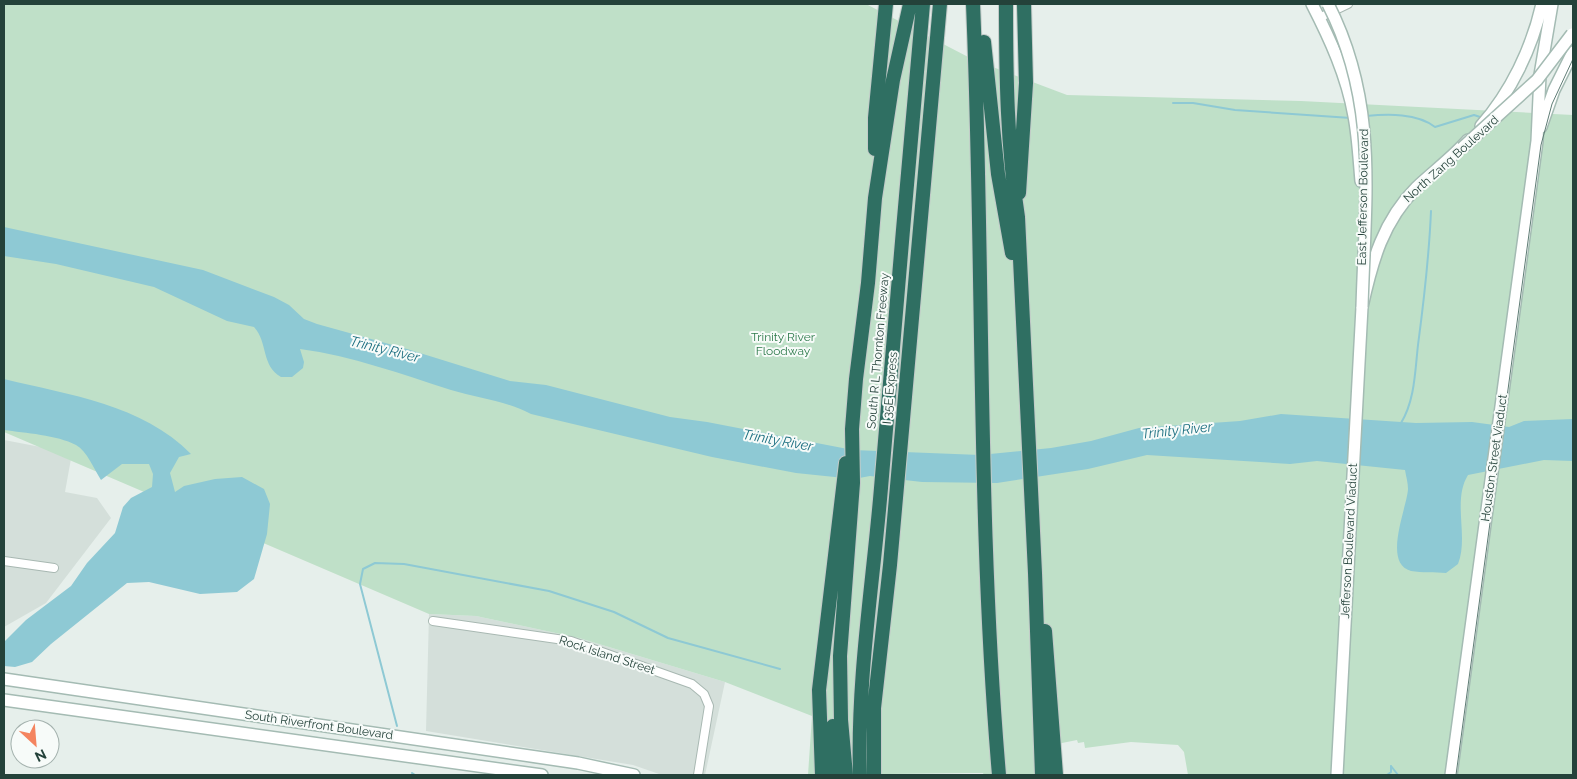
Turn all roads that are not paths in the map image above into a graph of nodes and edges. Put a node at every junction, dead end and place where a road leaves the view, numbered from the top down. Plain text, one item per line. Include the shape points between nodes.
1 (886, 4) edge
2 (900, 4) edge
3 (910, 4) edge
4 (923, 4) edge
5 (940, 4) edge
6 (1006, 4) edge
7 (1024, 4) edge
8 (1312, 4) edge
9 (1328, 4) edge
10 (1348, 4) edge
11 (1542, 4) edge
12 (1552, 4) edge
13 (977, 9) edge
14 (1319, 18) junction
15 (1572, 33) edge
16 (1573, 52) edge
17 (1537, 141) junction
18 (1462, 148) junction
19 (875, 149) junction
20 (875, 198) junction
21 (1364, 211) junction
22 (1018, 217) junction
23 (1362, 307) junction
24 (1026, 408) junction
25 (852, 429) junction
26 (4, 560) edge
27 (54, 568) dead end
28 (1035, 573) junction
29 (433, 621) dead end
30 (4, 679) edge
31 (59, 687) junction
32 (4, 700) edge
33 (994, 704) junction
34 (56, 708) junction
35 (260, 716) junction
36 (837, 721) junction
37 (256, 737) junction
38 (458, 746) junction
39 (456, 764) junction
40 (542, 775) edge
41 (634, 775) edge
42 (698, 775) edge
43 (822, 775) edge
44 (835, 775) edge
45 (846, 775) edge
46 (860, 775) edge
47 (874, 775) edge
48 (991, 775) edge
49 (999, 775) edge
50 (1042, 775) edge
51 (1056, 775) edge
52 (1336, 775) edge
53 (1451, 775) edge

1 - 19 highway
2 - 19 highway
3 - 20 highway via 893,80
4 - 46 highway, South R L Thornton Freeway via 861,702
5 - 47 highway, I 35E Express via 890,565 874,708
6 - 22 highway via 1008,144
7 - 22 highway via 1025,111
8 - 14 main road
9 - 21 main road, East Jefferson Boulevard, bridge via 1345,42 1360,90 1366,152
10 - 14 street
11 - 18 main road, bridge via 1523,61 1511,84
12 - 17 main road via 1540,75
13 - 24 highway via 1012,253 1017,357
13 - 33 highway via 983,423
14 - 21 main road, bridge via 1345,81 1358,141
15 - 18 main road, North Zang Boulevard, bridge via 1548,69 1532,86
16 - 17 main road via 1554,90
17 - 53 main road, Houston Street Viaduct
18 - 23 main road, North Zang Boulevard, bridge via 1417,187 1390,221 1371,266
19 - 20 highway
20 - 25 highway
21 - 23 main road, East Jefferson Boulevard, bridge
22 - 24 highway
23 - 52 main road, Jefferson Boulevard Viaduct
24 - 28 highway
25 - 36 highway via 853,483 833,660
25 - 43 highway via 842,486 819,690
26 - 27 street
28 - 50 highway
28 - 51 highway via 1048,661
29 - 42 street, Rock Island Street via 553,637 588,646 692,684 704,694 709,706
30 - 31 main road, South Riverfront Boulevard
31 - 34 main road
31 - 35 main road, South Riverfront Boulevard
32 - 34 main road, South Riverfront Boulevard
33 - 48 highway
33 - 49 highway
34 - 37 main road, South Riverfront Boulevard
35 - 37 main road
35 - 38 main road, South Riverfront Boulevard
36 - 44 highway
36 - 45 highway
37 - 39 main road, South Riverfront Boulevard
38 - 39 main road
38 - 41 main road, South Riverfront Boulevard via 578,763
39 - 40 main road, South Riverfront Boulevard

